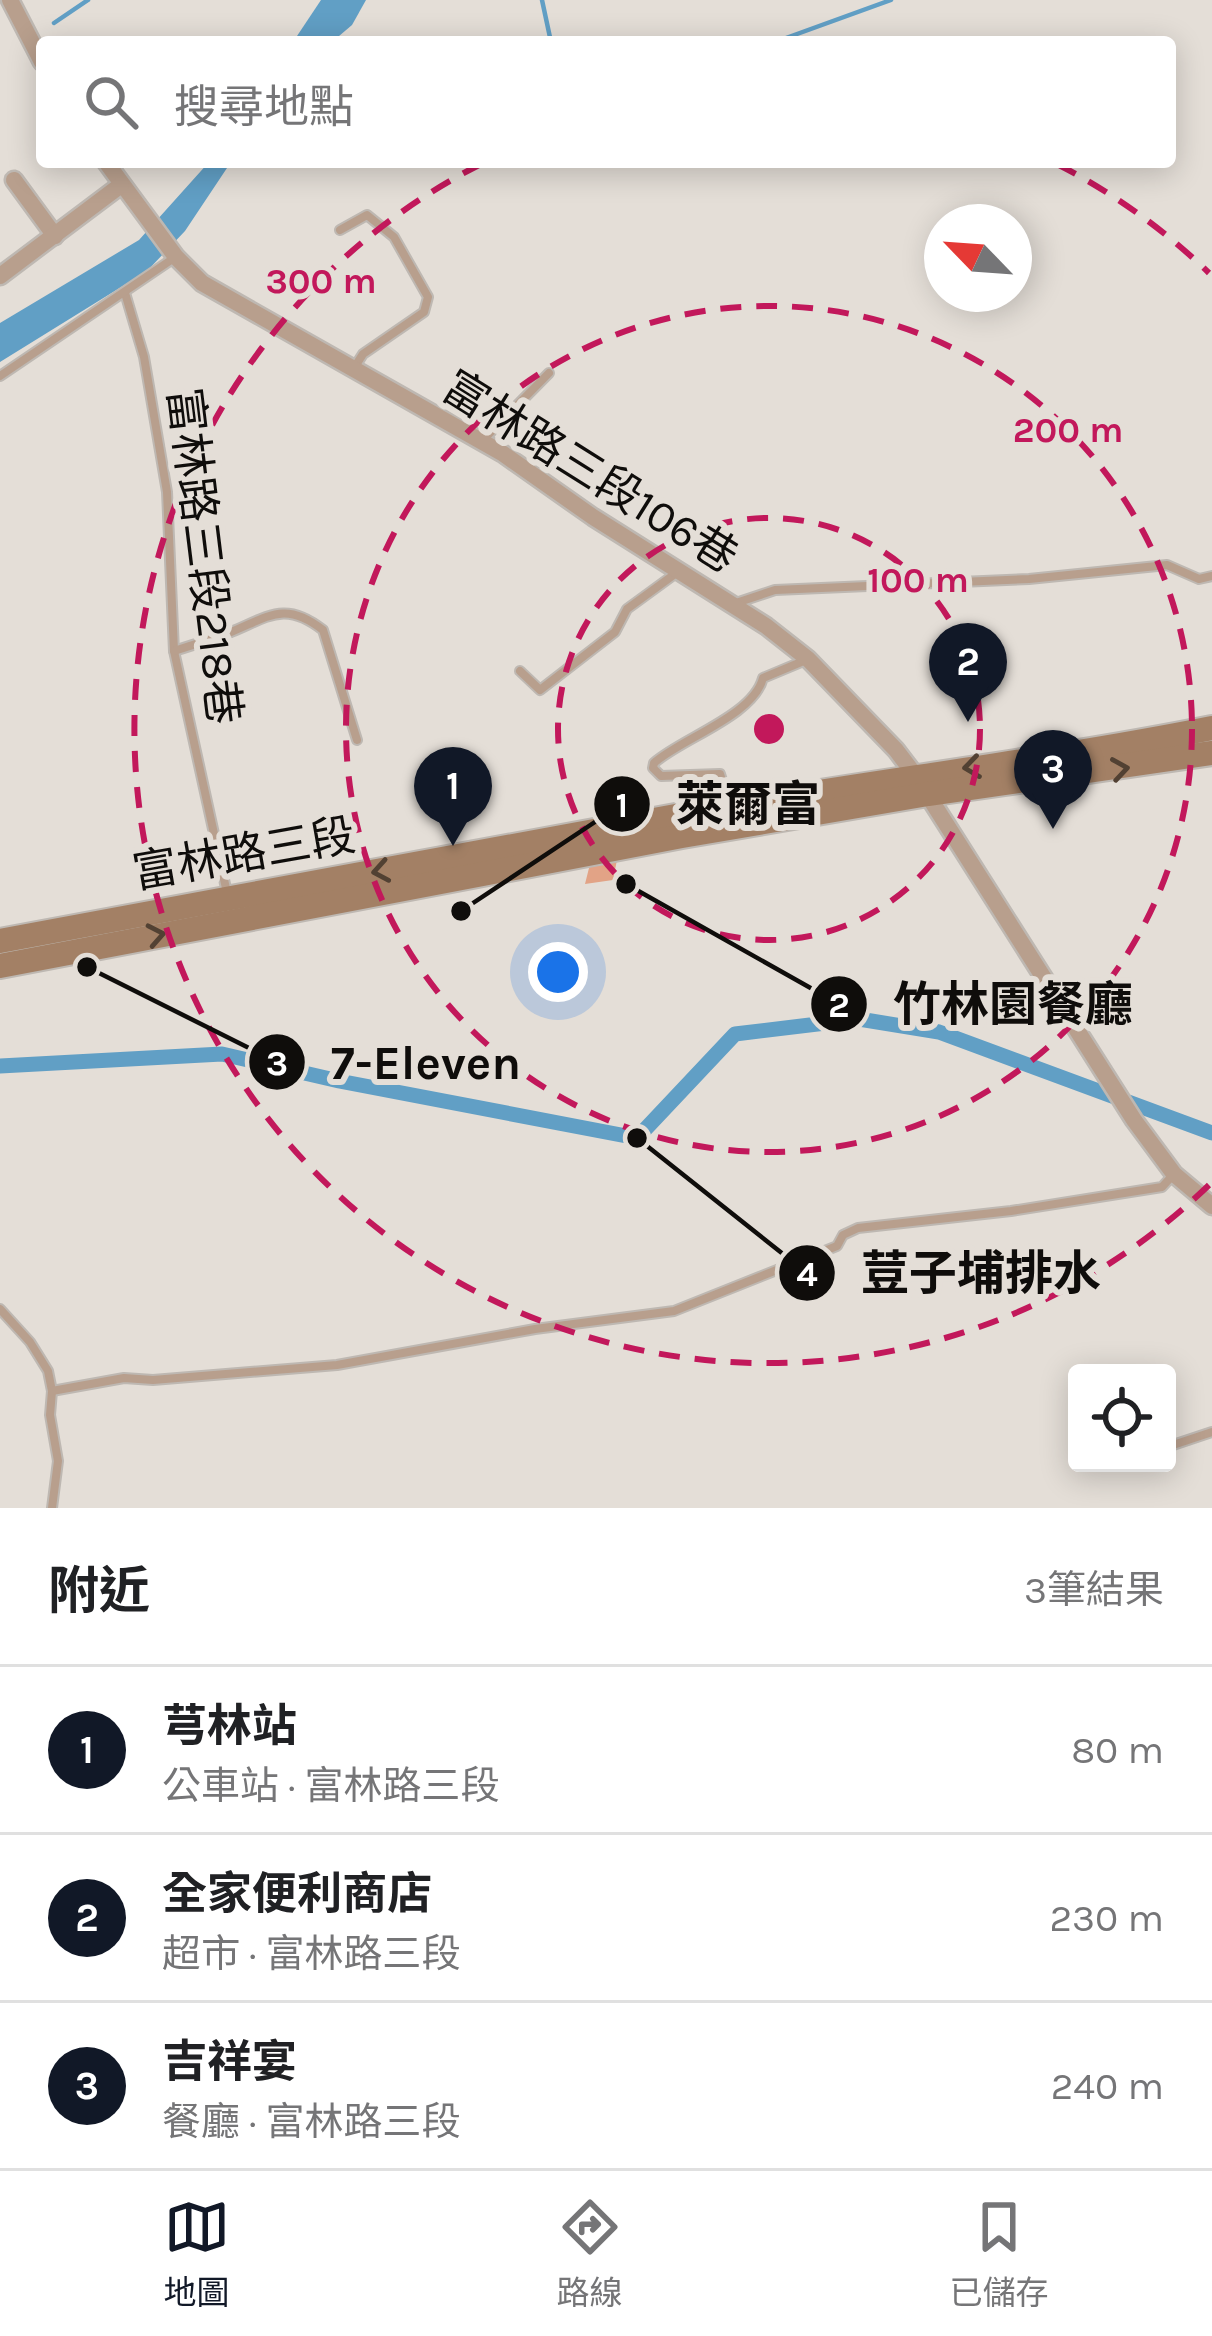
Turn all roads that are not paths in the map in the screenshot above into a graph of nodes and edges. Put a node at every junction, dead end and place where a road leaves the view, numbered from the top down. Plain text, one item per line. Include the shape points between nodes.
1 (10, 0) edge
2 (36, 48) edge
3 (110, 168) edge
4 (14, 180) dead end
5 (125, 191) junction
6 (340, 230) dead end
7 (55, 236) junction
8 (176, 257) junction
9 (0, 276) edge
10 (125, 293) junction
11 (353, 369) junction
12 (549, 374) dead end
13 (0, 376) edge
14 (482, 441) junction
15 (680, 570) junction
16 (1212, 576) edge
17 (732, 604) junction
18 (174, 652) junction
19 (808, 659) junction
20 (520, 670) dead end
21 (1212, 728) edge
22 (357, 740) dead end
23 (1212, 754) edge
24 (921, 785) junction
25 (730, 807) junction
26 (680, 826) junction
27 (230, 909) junction
28 (0, 941) edge
29 (0, 966) edge
30 (1174, 1174) junction
31 (1212, 1206) edge
32 (0, 1309) edge
33 (52, 1390) junction
34 (1212, 1432) edge
35 (1176, 1444) edge
36 (52, 1508) edge

1 - 2 street
3 - 5 street
4 - 7 street
5 - 7 street
5 - 8 street, 富林路三段106巷
6 - 11 lane via 367,215 394,237 428,297 424,312
7 - 9 street
8 - 10 lane
8 - 11 street, 富林路三段106巷 via 202,284
10 - 13 lane
10 - 18 lane, 富林路三段218巷 via 167,493
11 - 14 street, 富林路三段106巷
12 - 14 lane
14 - 15 street, 富林路三段106巷
15 - 17 street, 富林路三段106巷
15 - 20 lane via 540,690
16 - 17 lane via 1199,580 1167,565 775,590
17 - 19 street, 富林路三段106巷
18 - 22 lane via 264,614 310,620 323,630
18 - 27 lane, 富林路三段218巷
19 - 24 street, 富林路三段106巷
19 - 25 lane via 763,677 726,718 656,760 661,776 720,774
21 -> 24 main road, 富林路三段
24 -> 23 main road, 富林路三段
24 - 25 main road, 富林路三段
24 - 26 main road, 富林路三段
24 - 30 street, 富林路三段106巷
25 - 26 main road, 富林路三段
26 - 27 main road, 富林路三段
27 - 28 main road, 富林路三段
29 -> 27 main road, 富林路三段
30 - 31 street, 富林路三段106巷
30 - 33 lane via 1162,1187 858,1228 837,1246 674,1310 337,1365
32 - 33 lane via 39,1356
33 - 36 lane
34 - 35 lane

